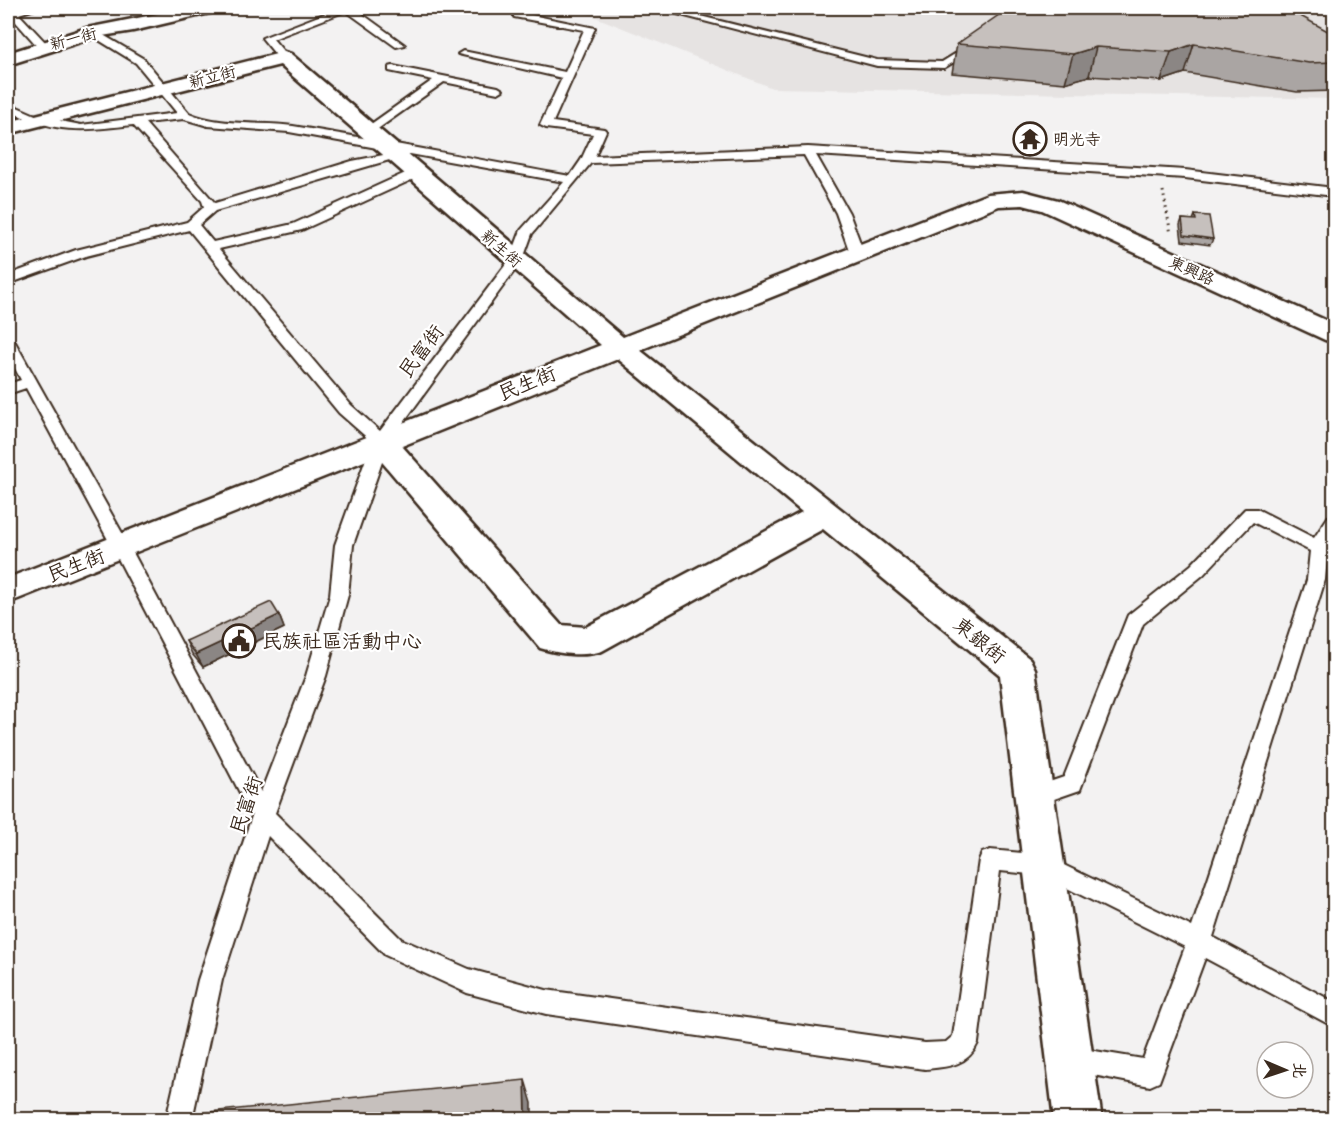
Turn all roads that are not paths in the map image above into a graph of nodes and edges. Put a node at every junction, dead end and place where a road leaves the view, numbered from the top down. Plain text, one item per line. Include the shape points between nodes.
1 (34, 8) edge
2 (208, 8) edge
3 (347, 8) edge
4 (659, 8) edge
5 (10, 10) edge
6 (517, 15) dead end
7 (93, 32) junction
8 (986, 36) edge
9 (400, 45) dead end
10 (43, 46) junction
11 (463, 54) dead end
12 (284, 58) junction
13 (8, 59) edge
14 (393, 69) dead end
15 (568, 76) junction
16 (443, 78) junction
17 (163, 88) junction
18 (498, 90) dead end
19 (8, 106) edge
20 (185, 115) junction
21 (37, 120) junction
22 (137, 122) junction
23 (8, 128) edge
24 (368, 131) junction
25 (808, 151) junction
26 (402, 157) junction
27 (587, 160) junction
28 (573, 180) junction
29 (1335, 192) edge
30 (1050, 205) joint
31 (211, 207) junction
32 (192, 225) junction
33 (210, 247) junction
34 (857, 253) junction
35 (516, 259) junction
36 (8, 280) edge
37 (1335, 334) edge
38 (8, 342) edge
39 (619, 347) junction
40 (29, 382) junction
41 (8, 389) edge
42 (381, 441) junction
43 (825, 514) junction
44 (1335, 521) edge
45 (122, 547) junction
46 (1318, 548) junction
47 (8, 591) edge
48 (1034, 798) junction
49 (263, 816) junction
50 (1043, 865) junction
51 (1199, 942) junction
52 (1335, 1015) edge
53 (1069, 1059) junction
54 (179, 1119) edge
55 (1078, 1119) edge

1 - 5 lane
2 - 7 street, 新一街
3 - 9 lane
3 - 12 lane via 267,38
4 - 8 lane via 877,63 944,65 970,51
5 - 10 lane
6 - 15 lane via 590,27
7 - 10 street, 新一街
7 - 17 lane via 140,60
10 - 13 street, 新一街
11 - 15 lane
12 - 17 street, 新立街
12 - 24 street
14 - 16 lane
15 - 27 lane, 民富街 via 546,125 600,130
16 - 18 lane
16 - 24 lane
17 - 20 lane
17 - 21 street, 新立街
19 - 21 lane
20 - 22 lane
20 - 26 lane via 197,122 276,128
21 - 22 lane via 81,128
21 - 23 street, 新立街
22 - 31 lane
24 - 26 street
25 - 27 lane
25 - 29 lane via 1166,173
25 - 34 lane via 835,193
26 - 28 lane
26 - 31 lane via 356,164
26 - 33 lane via 297,227
26 - 35 street, 新生街
27 - 28 lane, 民富街
28 - 35 lane, 民富街 via 526,233
30 - 34 street, 民生街 via 1023,198 996,199
30 - 37 street, 東興路
31 - 32 lane
32 - 33 lane
32 - 36 lane via 81,253
33 - 42 lane via 345,409
34 - 39 street, 民生街
35 - 39 street, 新生街
35 - 42 lane, 民富街
38 - 40 lane
39 - 42 street, 民生街
39 - 43 street, 東銀街
40 - 41 lane
40 - 45 lane
42 - 43 street via 552,638 590,641
42 - 45 street, 民生街
42 - 49 lane, 民富街 via 344,545 339,595 316,676
43 - 48 street, 東銀街 via 1017,669
44 - 46 lane via 1324,531
45 - 47 street, 民生街
45 - 49 lane
46 - 48 lane via 1251,513 1197,570 1135,620 1072,783
46 - 51 lane via 1316,580
48 - 50 street, 東銀街
49 - 50 lane via 393,947 466,981 546,1002 924,1056 951,1054 965,1042 990,860
49 - 54 lane, 民富街 via 210,980
50 - 51 lane
50 - 53 street, 東銀街
51 - 52 lane
51 - 53 lane via 1150,1073
53 - 55 street, 東銀街

